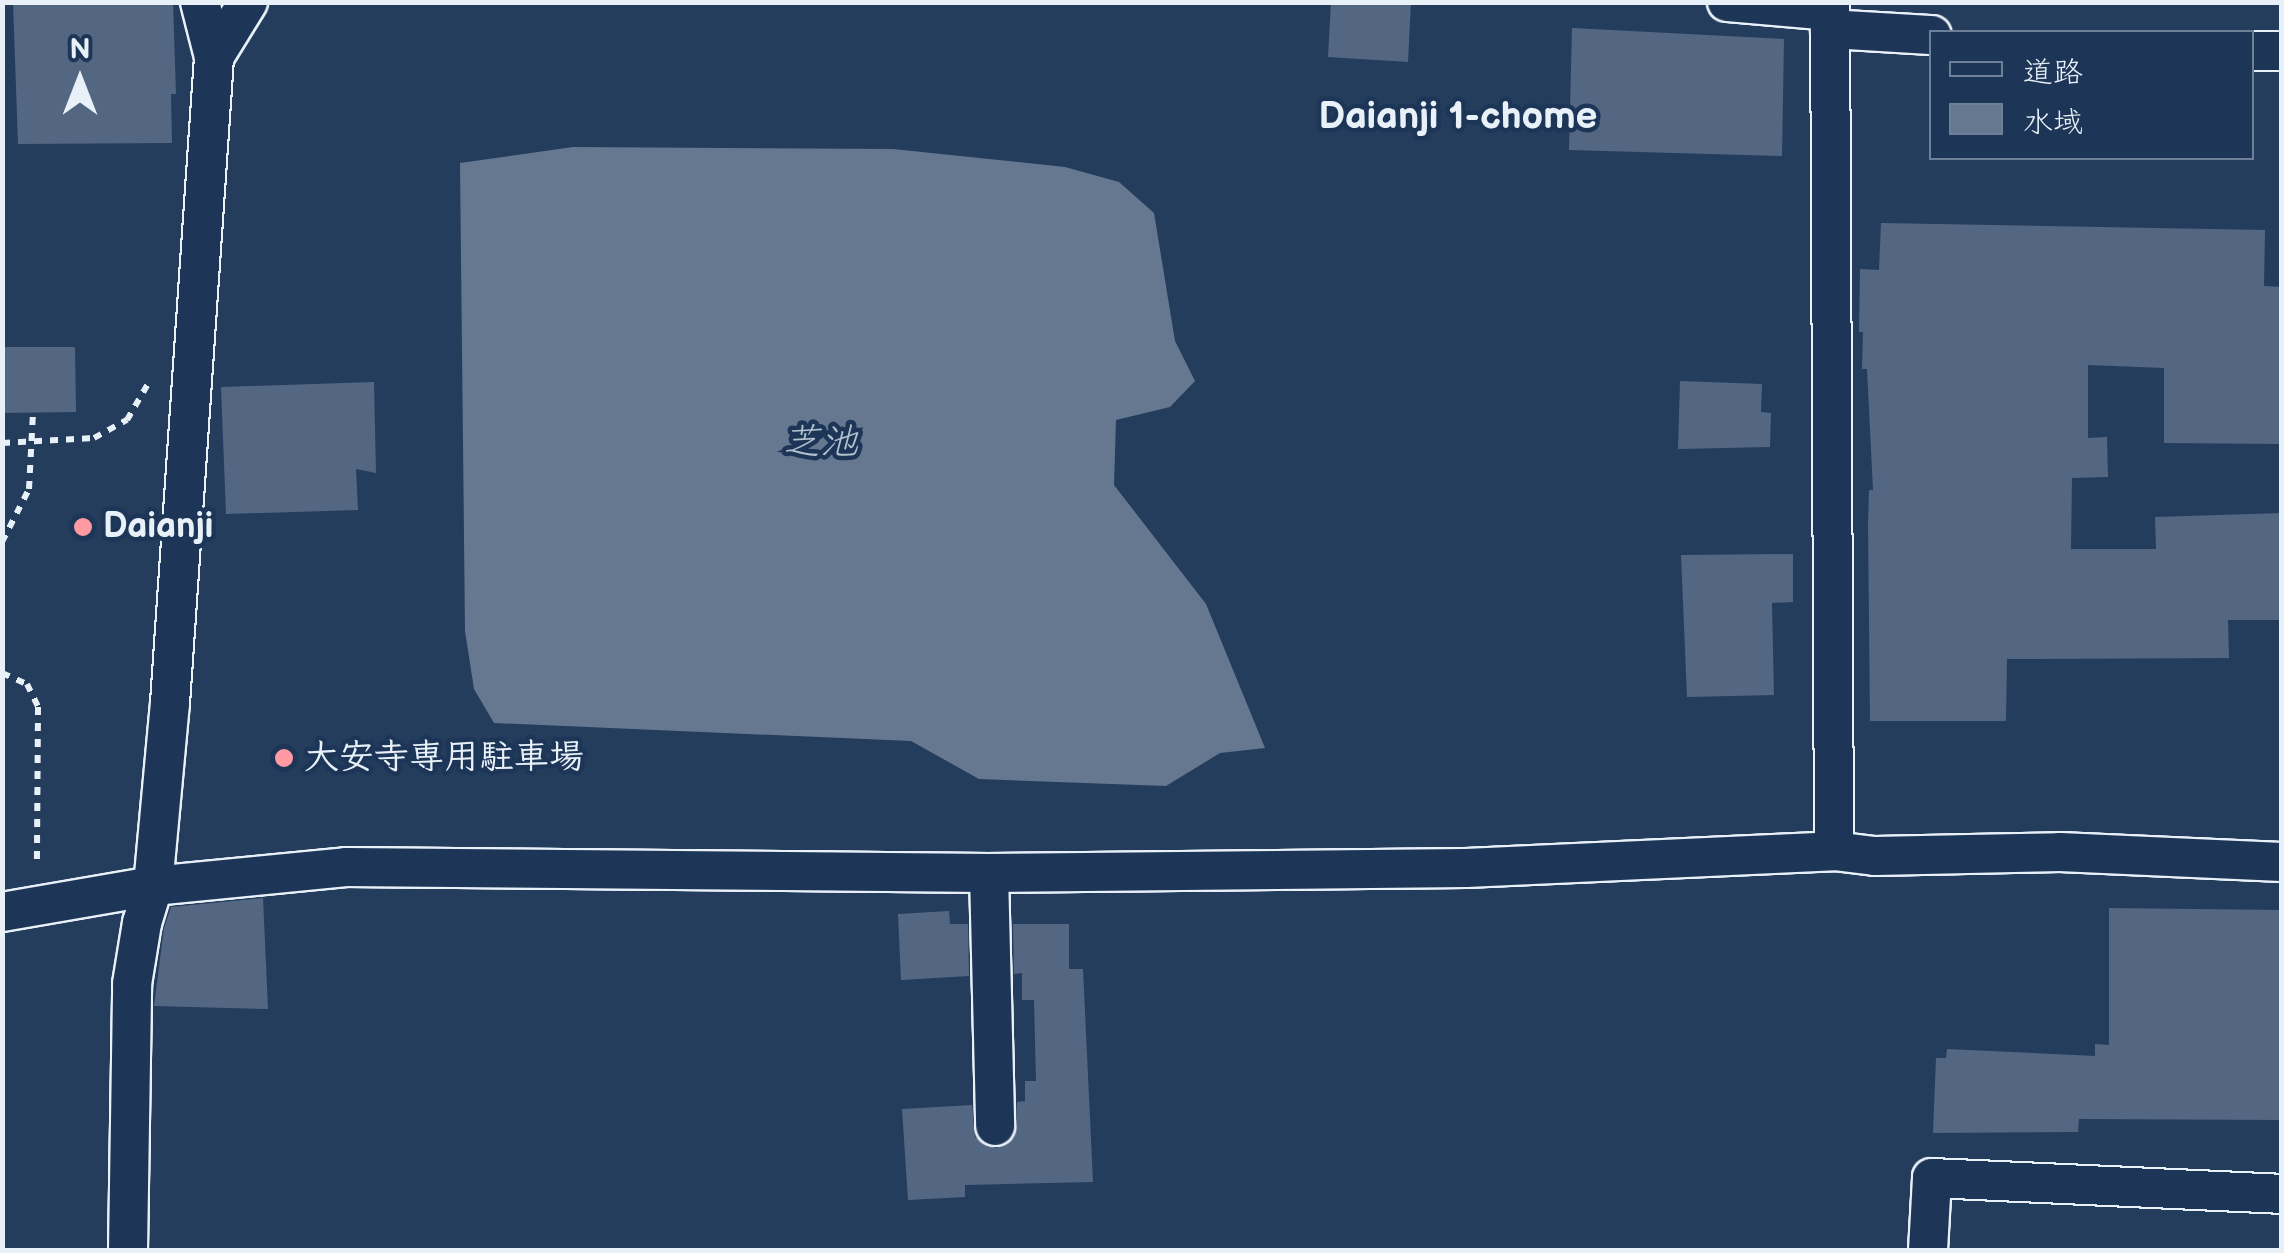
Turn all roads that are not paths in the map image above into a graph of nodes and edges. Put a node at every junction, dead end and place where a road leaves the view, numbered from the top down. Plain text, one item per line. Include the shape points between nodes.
1 (200, 2) edge
2 (248, 2) edge
3 (1727, 2) edge
4 (1831, 14) edge
5 (1929, 34) edge
6 (2254, 51) edge
7 (2282, 51) edge
8 (214, 57) junction
9 (1834, 851) junction
10 (2282, 862) edge
11 (989, 873) junction
12 (154, 886) junction
13 (19, 910) edge
14 (995, 1126) dead end
15 (2282, 1194) edge
16 (128, 1250) edge
17 (1928, 1250) edge

1 - 8 street
2 - 8 street
3 - 4 street
4 - 5 street
4 - 9 street
6 - 7 street
8 - 12 street
9 - 10 street
9 - 11 street via 1466,868
11 - 12 street via 346,867
11 - 14 street
12 - 13 street
12 - 16 street via 132,984
15 - 17 street via 1932,1178

